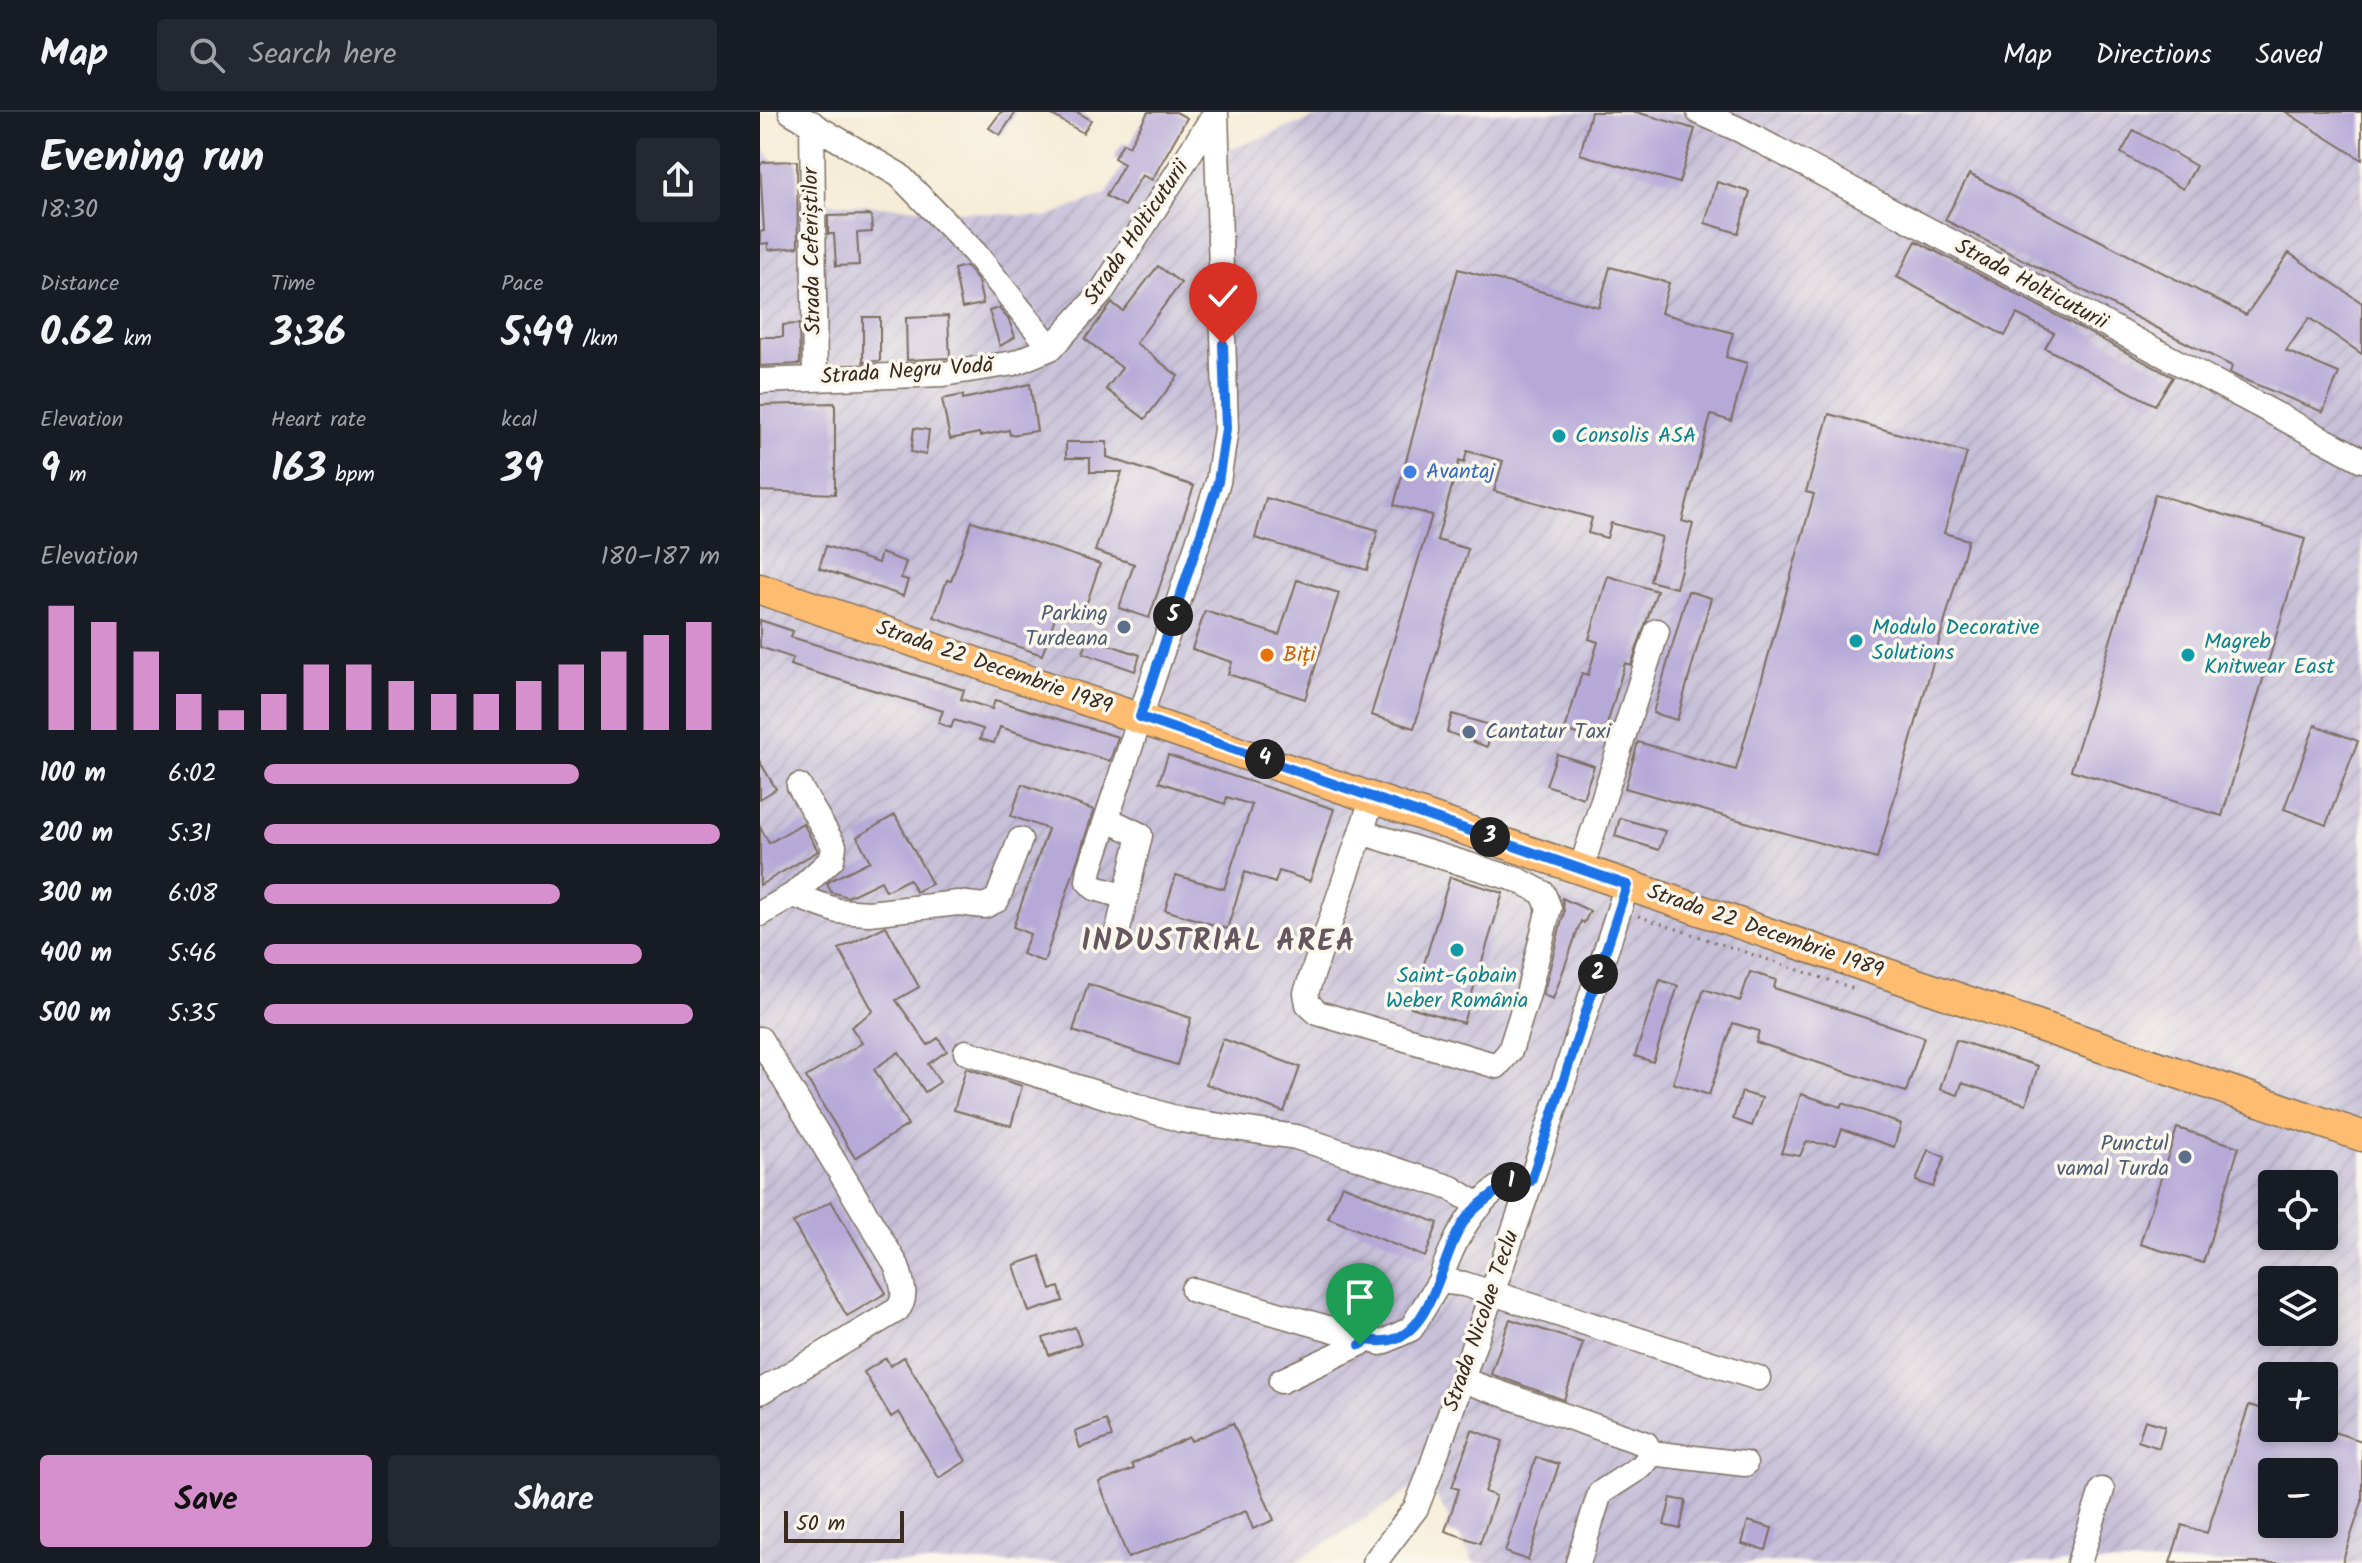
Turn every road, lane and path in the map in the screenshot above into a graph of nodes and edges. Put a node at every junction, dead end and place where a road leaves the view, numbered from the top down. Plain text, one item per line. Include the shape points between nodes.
1 (1216, 112) edge
2 (1699, 112) edge
3 (802, 117) edge
4 (1051, 348) junction
5 (815, 379) junction
6 (760, 381) edge
7 (2362, 460) edge
8 (760, 589) edge
9 (1657, 631) dead end
10 (1140, 717) junction
11 (799, 786) dead end
12 (1373, 797) junction
13 (1109, 820) junction
14 (1361, 832) junction
15 (1020, 840) dead end
16 (1581, 869) junction
17 (793, 895) junction
18 (1126, 897) junction
19 (1623, 897) junction
20 (760, 914) edge
21 (1672, 928) dead end
22 (1118, 930) dead end
23 (760, 1039) edge
24 (966, 1052) dead end
25 (2362, 1136) edge
26 (1531, 1181) junction
27 (1480, 1206) junction
28 (1440, 1281) junction
29 (1193, 1290) dead end
30 (1492, 1292) junction
31 (1368, 1340) junction
32 (1758, 1378) dead end
33 (1462, 1380) junction
34 (1281, 1381) dead end
35 (760, 1392) edge
36 (1651, 1453) junction
37 (1745, 1464) dead end
38 (2102, 1490) dead end
39 (1374, 1563) edge
40 (1578, 1563) edge
41 (2079, 1563) edge

1 - 4 street, Strada Holticuturii via 1101,293
1 - 10 street via 1226,429 1218,482
2 - 7 street, Strada Holticuturii
3 - 4 street via 899,175 974,252
3 - 5 street, Strada Ceferiștilor
4 - 5 street, Strada Negru Vodă via 1014,363 943,374
5 - 6 street, Strada Negru Vodă
8 - 10 main road, Strada 22 Decembrie 1989
9 - 16 street
10 - 12 main road, Strada 22 Decembrie 1989
10 - 13 street
11 - 17 street via 834,846 832,859
12 - 14 street
12 - 16 main road, Strada 22 Decembrie 1989
13 - 18 street via 1140,835
13 - 18 street via 1088,881
14 - 14 street via 1306,993 1308,1004 1318,1013 1497,1066 1510,1051 1528,994 1549,908 1543,893 1518,880
15 - 17 street via 997,900 984,906 958,903 853,912
16 - 19 main road, Strada 22 Decembrie 1989
17 - 20 street
18 - 22 street
19 - 21 path
19 - 25 main road, Strada 22 Decembrie 1989
19 - 26 street, Strada Nicolae Teclu
23 - 35 street via 897,1266 904,1290 897,1310
24 - 27 street via 1181,1120 1296,1137 1451,1188
26 - 27 street via 1514,1180
26 - 30 street, Strada Nicolae Teclu
27 - 28 street via 1449,1249
28 - 30 street
28 - 31 street via 1411,1329 1381,1343
29 - 31 street
30 - 32 street
30 - 33 street, Strada Nicolae Teclu
31 - 34 street
33 - 36 street via 1646,1444
33 - 39 street, Strada Nicolae Teclu via 1416,1508
36 - 37 street
36 - 40 street via 1642,1466 1600,1493
38 - 41 street

